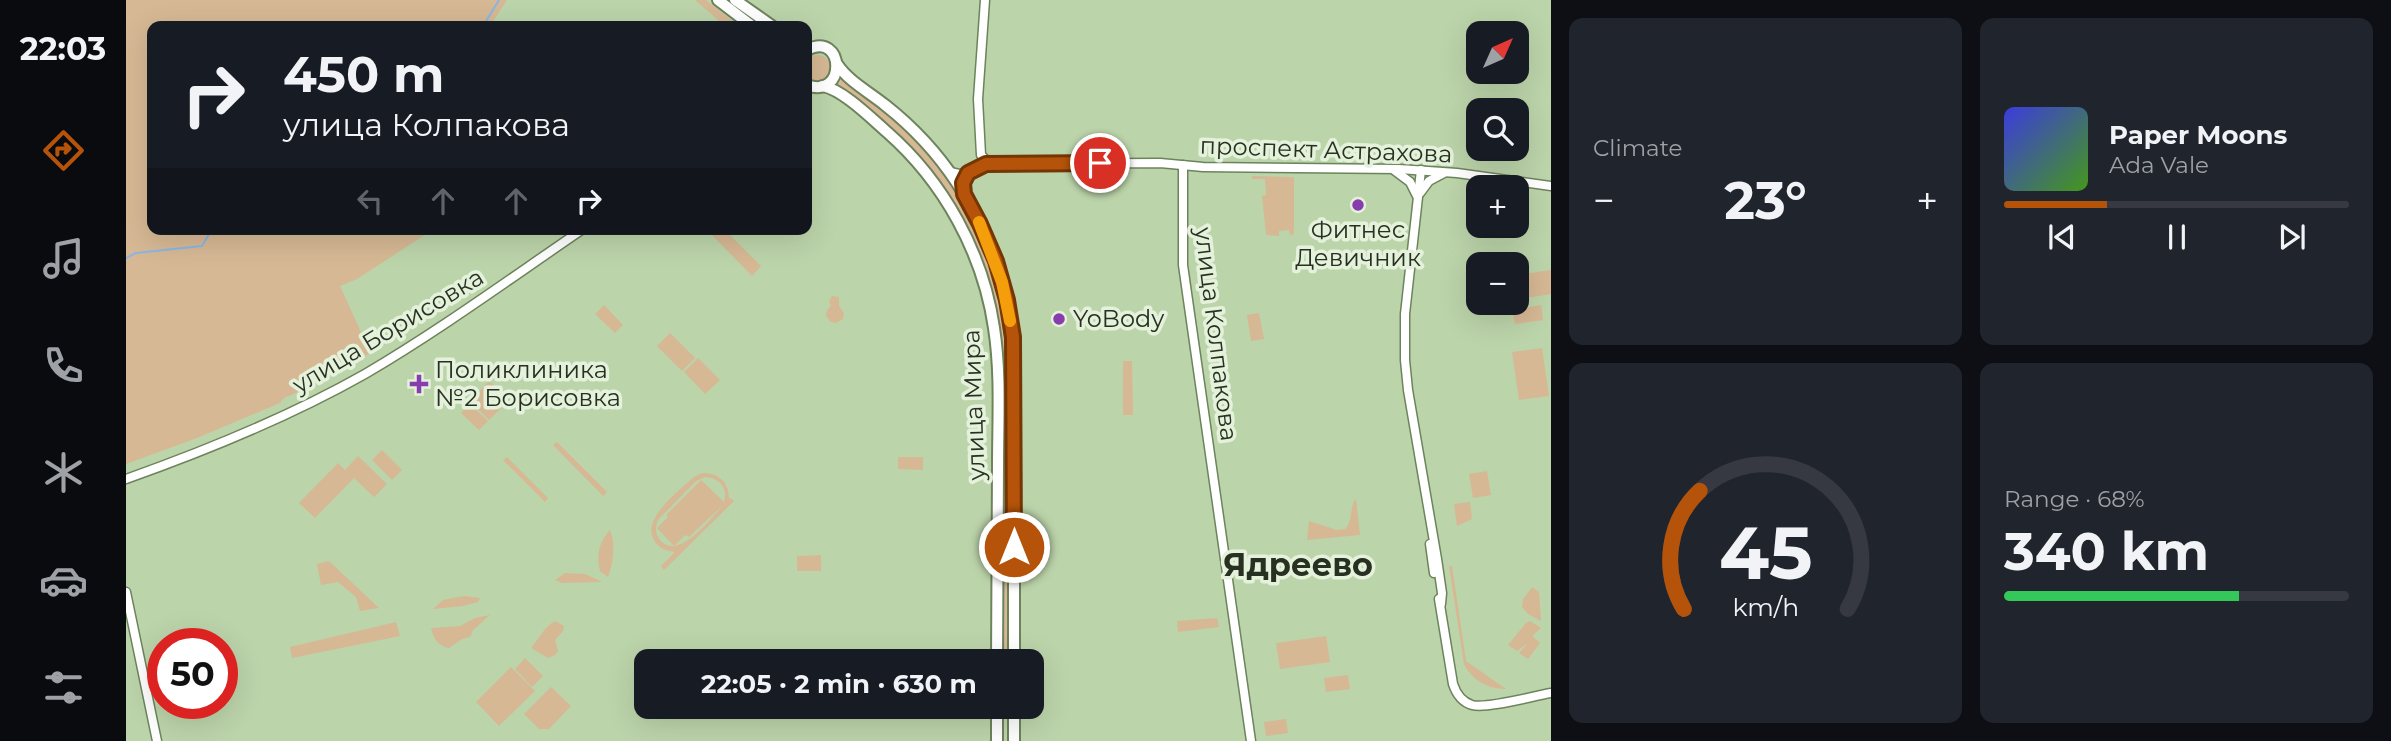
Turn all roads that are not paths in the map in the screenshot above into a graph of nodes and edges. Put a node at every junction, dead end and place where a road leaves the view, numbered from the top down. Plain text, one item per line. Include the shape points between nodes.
1 (718, 0) edge
2 (735, 0) edge
3 (985, 0) edge
4 (745, 21) edge
5 (765, 21) edge
6 (812, 47) edge
7 (837, 64) junction
8 (812, 86) edge
9 (823, 86) junction
10 (981, 155) junction
11 (990, 164) junction
12 (1183, 165) junction
13 (976, 168) junction
14 (1390, 168) junction
15 (948, 170) junction
16 (1421, 170) junction
17 (1448, 172) junction
18 (968, 173) junction
19 (1551, 186) edge
20 (964, 194) junction
21 (1418, 199) junction
22 (574, 235) edge
23 (126, 479) edge
24 (126, 592) edge
25 (997, 649) edge
26 (1014, 649) edge
27 (1551, 693) edge
28 (997, 719) edge
29 (1014, 719) edge
30 (158, 741) edge
31 (997, 741) edge
32 (1014, 741) edge
33 (1251, 741) edge

1 - 4 main road
2 - 5 main road
3 - 10 street via 978,87
6 - 7 main road, улица Мира via 828,50
7 - 9 main road via 834,76
7 - 15 main road, улица Мира via 917,134
8 - 9 main road
9 - 25 main road, улица Мира via 867,115 918,162 964,231 985,286 995,331 997,373
10 - 11 street
10 - 13 street
11 - 12 street
11 - 13 street
12 - 14 street, проспект Астрахова
12 - 33 street, улица Колпакова via 1183,265
13 - 18 street
14 - 16 street, проспект Астрахова
14 - 21 street via 1409,182
15 - 18 street
15 - 20 main road, улица Мира
16 - 17 street, проспект Астрахова
16 - 21 street
17 - 19 street, проспект Астрахова
17 - 21 street via 1427,183
18 - 20 street
20 - 26 main road, улица Мира via 996,261 1013,337
21 - 27 street via 1405,326 1408,390 1437,558 1451,679 1457,694 1472,705
22 - 23 street, улица Борисовка via 364,374 263,425
24 - 30 street
28 - 31 main road
29 - 32 main road

